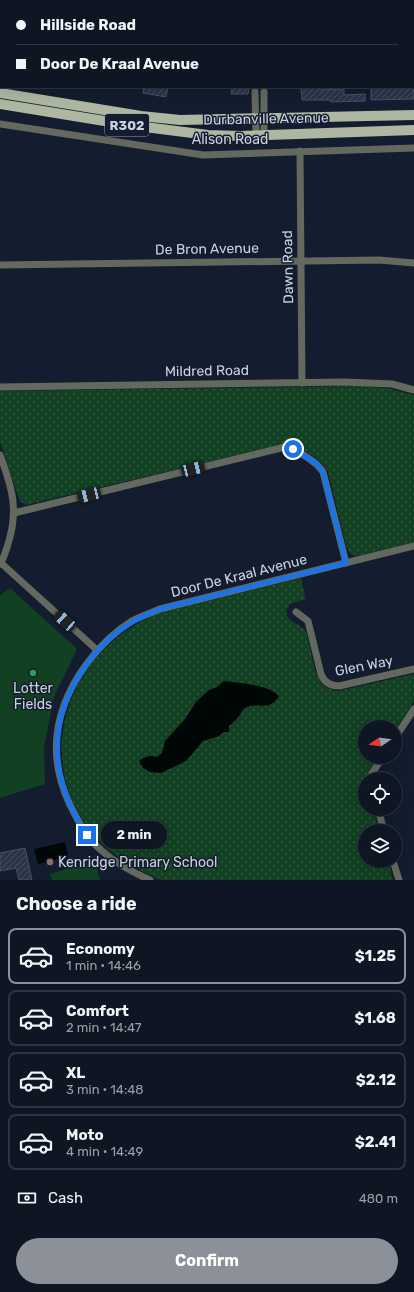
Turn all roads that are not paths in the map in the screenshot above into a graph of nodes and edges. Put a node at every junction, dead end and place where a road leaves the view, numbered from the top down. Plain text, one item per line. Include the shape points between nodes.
1 (255, 92) dead end
2 (264, 92) dead end
3 (0, 93) edge
4 (0, 104) edge
5 (414, 115) edge
6 (260, 119) junction
7 (0, 124) edge
8 (414, 130) edge
9 (260, 135) junction
10 (414, 148) edge
11 (300, 151) junction
12 (301, 260) junction
13 (414, 263) edge
14 (0, 265) edge
15 (302, 383) junction
16 (0, 387) edge
17 (414, 390) edge
18 (0, 455) edge
19 (14, 513) junction
20 (414, 546) edge
21 (346, 563) junction
22 (0, 564) edge
23 (296, 612) dead end
24 (97, 650) junction
25 (414, 669) edge
26 (414, 709) edge
27 (402, 727) edge
28 (394, 868) edge
29 (395, 868) edge
30 (150, 880) edge
31 (395, 880) edge
32 (399, 880) edge

1 - 6 street
2 - 6 street
3 - 6 main road, Durbanville Avenue / R302 via 180,120
4 - 9 main road, Durbanville Avenue / R302 via 181,133
5 - 6 main road, Durbanville Avenue / R302
6 - 9 street
7 - 11 street, Alison Road via 202,155
8 - 9 main road, Durbanville Avenue / R302
10 - 11 street, Alison Road
11 - 12 street, Dawn Road
12 - 13 street, De Bron Avenue via 379,260
12 - 14 street, De Bron Avenue
12 - 15 street, Dawn Road
15 - 16 street, Mildred Road
15 - 17 street, Mildred Road via 378,382
18 - 19 street via 11,487
19 - 21 street via 288,448 316,463 323,472
19 - 22 street via 11,536
20 - 21 street, Door De Kraal Avenue
21 - 24 street, Door De Kraal Avenue via 160,609 124,626
22 - 24 street
23 - 25 street, Glen Way via 308,621 321,674 324,681 331,685 339,686
24 - 30 street, Door De Kraal Avenue via 68,694 61,717 57,751 62,780 76,817 93,842 120,865
26 - 27 street
28 - 31 street
29 - 32 street

